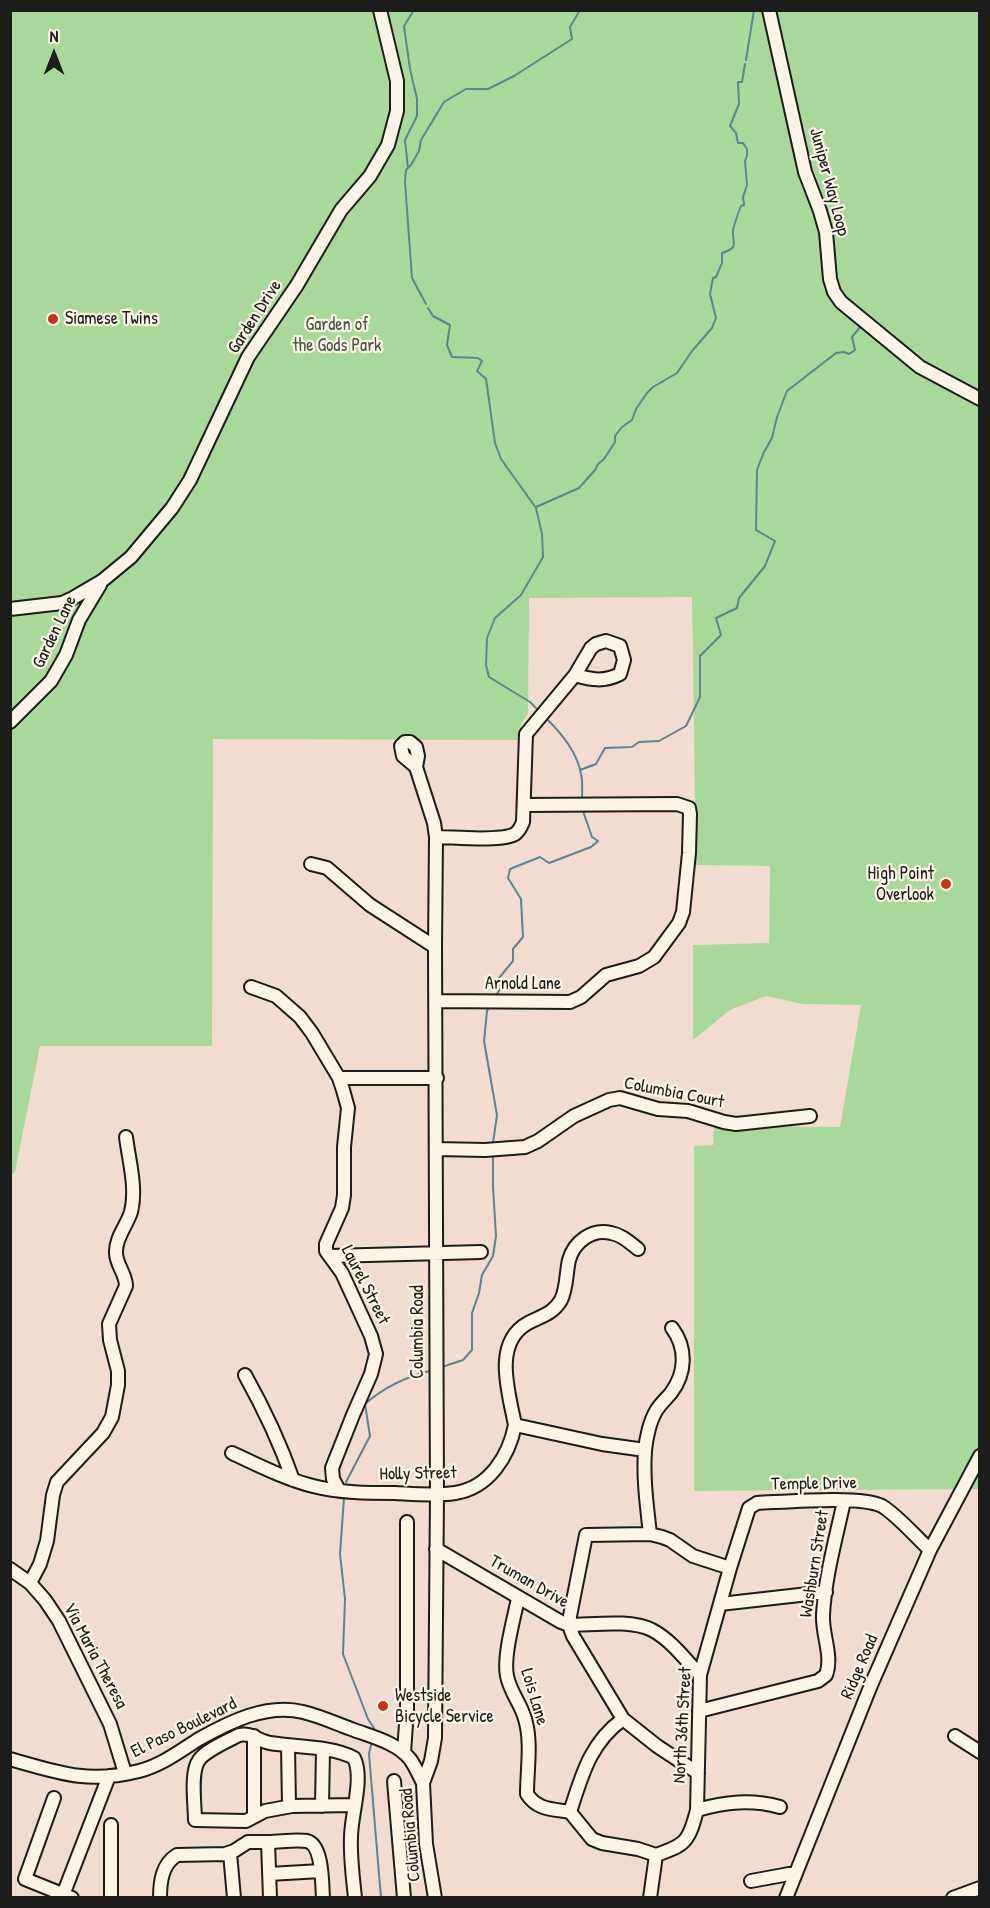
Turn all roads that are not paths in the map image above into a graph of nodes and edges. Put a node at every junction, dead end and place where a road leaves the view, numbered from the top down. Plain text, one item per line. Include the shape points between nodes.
1 (380, 10) edge
2 (769, 10) edge
3 (980, 399) edge
4 (102, 581) junction
5 (62, 603) junction
6 (10, 609) edge
7 (79, 620) junction
8 (575, 675) dead end
9 (10, 722) edge
10 (416, 767) dead end
11 (524, 805) junction
12 (436, 837) junction
13 (311, 864) dead end
14 (435, 947) junction
15 (251, 987) dead end
16 (436, 1001) junction
17 (339, 1078) junction
18 (436, 1078) junction
19 (810, 1116) dead end
20 (126, 1137) dead end
21 (436, 1149) junction
22 (638, 1250) dead end
23 (481, 1252) dead end
24 (436, 1254) junction
25 (330, 1256) junction
26 (672, 1328) dead end
27 (245, 1375) dead end
28 (515, 1425) junction
29 (645, 1450) junction
30 (232, 1453) dead end
31 (980, 1456) edge
32 (293, 1480) junction
33 (339, 1490) junction
34 (437, 1494) junction
35 (844, 1501) junction
36 (752, 1505) joint
37 (407, 1522) dead end
38 (650, 1534) junction
39 (436, 1549) junction
40 (930, 1550) junction
41 (730, 1568) junction
42 (18, 1577) edge
43 (826, 1592) junction
44 (518, 1598) junction
45 (720, 1604) junction
46 (569, 1625) junction
47 (700, 1675) junction
48 (699, 1711) junction
49 (623, 1719) junction
50 (254, 1736) junction
51 (955, 1736) dead end
52 (288, 1746) junction
53 (323, 1750) junction
54 (433, 1751) junction
55 (980, 1752) edge
56 (405, 1755) junction
57 (10, 1759) edge
58 (125, 1773) junction
59 (698, 1773) junction
60 (109, 1776) junction
61 (394, 1781) dead end
62 (423, 1783) junction
63 (54, 1798) dead end
64 (355, 1805) junction
65 (289, 1806) junction
66 (322, 1806) junction
67 (780, 1807) dead end
68 (697, 1810) junction
69 (570, 1812) junction
70 (252, 1817) junction
71 (111, 1825) dead end
72 (251, 1842) junction
73 (268, 1842) junction
74 (230, 1852) junction
75 (656, 1855) junction
76 (321, 1871) junction
77 (269, 1874) junction
78 (795, 1874) junction
79 (751, 1881) dead end
80 (980, 1888) edge
81 (68, 1896) edge
82 (111, 1898) edge
83 (160, 1898) edge
84 (234, 1898) edge
85 (270, 1898) edge
86 (323, 1898) edge
87 (355, 1898) edge
88 (404, 1898) edge
89 (435, 1898) edge
90 (650, 1898) edge
91 (786, 1898) edge
92 (953, 1898) edge

1 - 4 street, Garden Drive via 397,81 397,111 388,146 370,176 341,210 248,357 190,480 172,508 131,556
2 - 3 street, Juniper Way Loop via 804,172 826,232 834,292 920,367
4 - 5 street, Garden Drive
4 - 7 street, Garden Lane
5 - 6 street, Garden Drive
5 - 7 street
7 - 9 street, Garden Lane via 51,681
8 - 11 street via 526,734
10 - 12 street, Columbia Road
11 - 12 street via 523,822 515,834 498,838
11 - 16 street, Arnold Lane via 677,804 689,808 689,853 679,923 654,957 639,966 606,975 570,1002
12 - 14 street, Columbia Road
13 - 14 street via 327,868 370,905
14 - 16 street, Columbia Road
15 - 17 street, Laurel Street via 276,996 293,1010
16 - 18 street, Columbia Road
17 - 18 street
17 - 25 street, Laurel Street via 348,1108 344,1195 326,1244
18 - 21 street, Columbia Road
19 - 21 street, Columbia Court via 736,1124 620,1098 573,1116 525,1146
20 - 42 street via 132,1203 116,1253 126,1286 109,1324 118,1371 116,1403 107,1428 57,1482 40,1564
21 - 24 street, Columbia Road
22 - 28 street via 626,1239 603,1232 588,1235 577,1244 569,1259 560,1303 520,1329 510,1342 506,1372
23 - 24 street
24 - 25 street
24 - 34 street, Columbia Road
25 - 33 street, Laurel Street via 371,1336 375,1354 371,1374 332,1468
26 - 29 street via 682,1347 681,1370 672,1392 655,1413
27 - 32 street via 273,1428
28 - 29 street
28 - 34 street, Holly Street via 500,1464 484,1480 457,1493
29 - 38 street
30 - 32 street, Holly Street
31 - 40 street, Ridge Road
32 - 33 street, Holly Street
33 - 34 street, Holly Street
34 - 39 street, Columbia Road
35 - 36 street, Temple Drive
35 - 40 street, Temple Drive via 879,1504
35 - 43 street, Washburn Street
36 - 41 street, North 36th Street
37 - 56 street
38 - 41 street via 670,1540 693,1556
38 - 46 street via 586,1536
39 - 44 street, Truman Drive
39 - 54 street, Columbia Road
40 - 78 street, Ridge Road
41 - 45 street, North 36th Street
42 - 58 street, Via Maria Theresa via 45,1600 59,1621 110,1724
43 - 45 street
43 - 48 street, Washburn Street via 826,1675 818,1681
44 - 46 street, Truman Drive
44 - 69 street, Lois Lane via 506,1675 528,1730 527,1794 539,1807
45 - 47 street, North 36th Street
46 - 47 street, Truman Drive via 627,1624 647,1628 665,1639
46 - 49 street
47 - 48 street, North 36th Street
48 - 59 street, North 36th Street
49 - 59 street
49 - 69 street via 588,1759
50 - 52 street via 267,1743
50 - 70 street
50 - 70 street via 238,1735 203,1756 194,1774 195,1820
51 - 55 street
52 - 53 street
52 - 65 street
53 - 64 street via 350,1756 356,1762
53 - 66 street
54 - 56 street
54 - 62 street, Columbia Road
56 - 58 street, El Paso Boulevard via 372,1737 302,1712 282,1710 233,1722 157,1765
56 - 62 street
57 - 60 street, El Paso Boulevard via 66,1775
58 - 60 street, El Paso Boulevard
59 - 68 street, North 36th Street
60 - 81 street
61 - 88 street
62 - 89 street, Columbia Road via 426,1844
63 - 81 street via 25,1879
64 - 66 street
64 - 87 street via 351,1839
65 - 66 street
65 - 70 street
67 - 68 street via 734,1802
68 - 75 street, North 36th Street via 681,1845
69 - 75 street via 592,1839
70 - 72 street
71 - 82 street
72 - 73 street
72 - 74 street
73 - 76 street via 311,1843 316,1848
73 - 77 street
74 - 83 street via 173,1857 165,1866
74 - 84 street
75 - 90 street
76 - 77 street
76 - 86 street
77 - 85 street
78 - 79 street
78 - 91 street, Ridge Road
80 - 92 street

